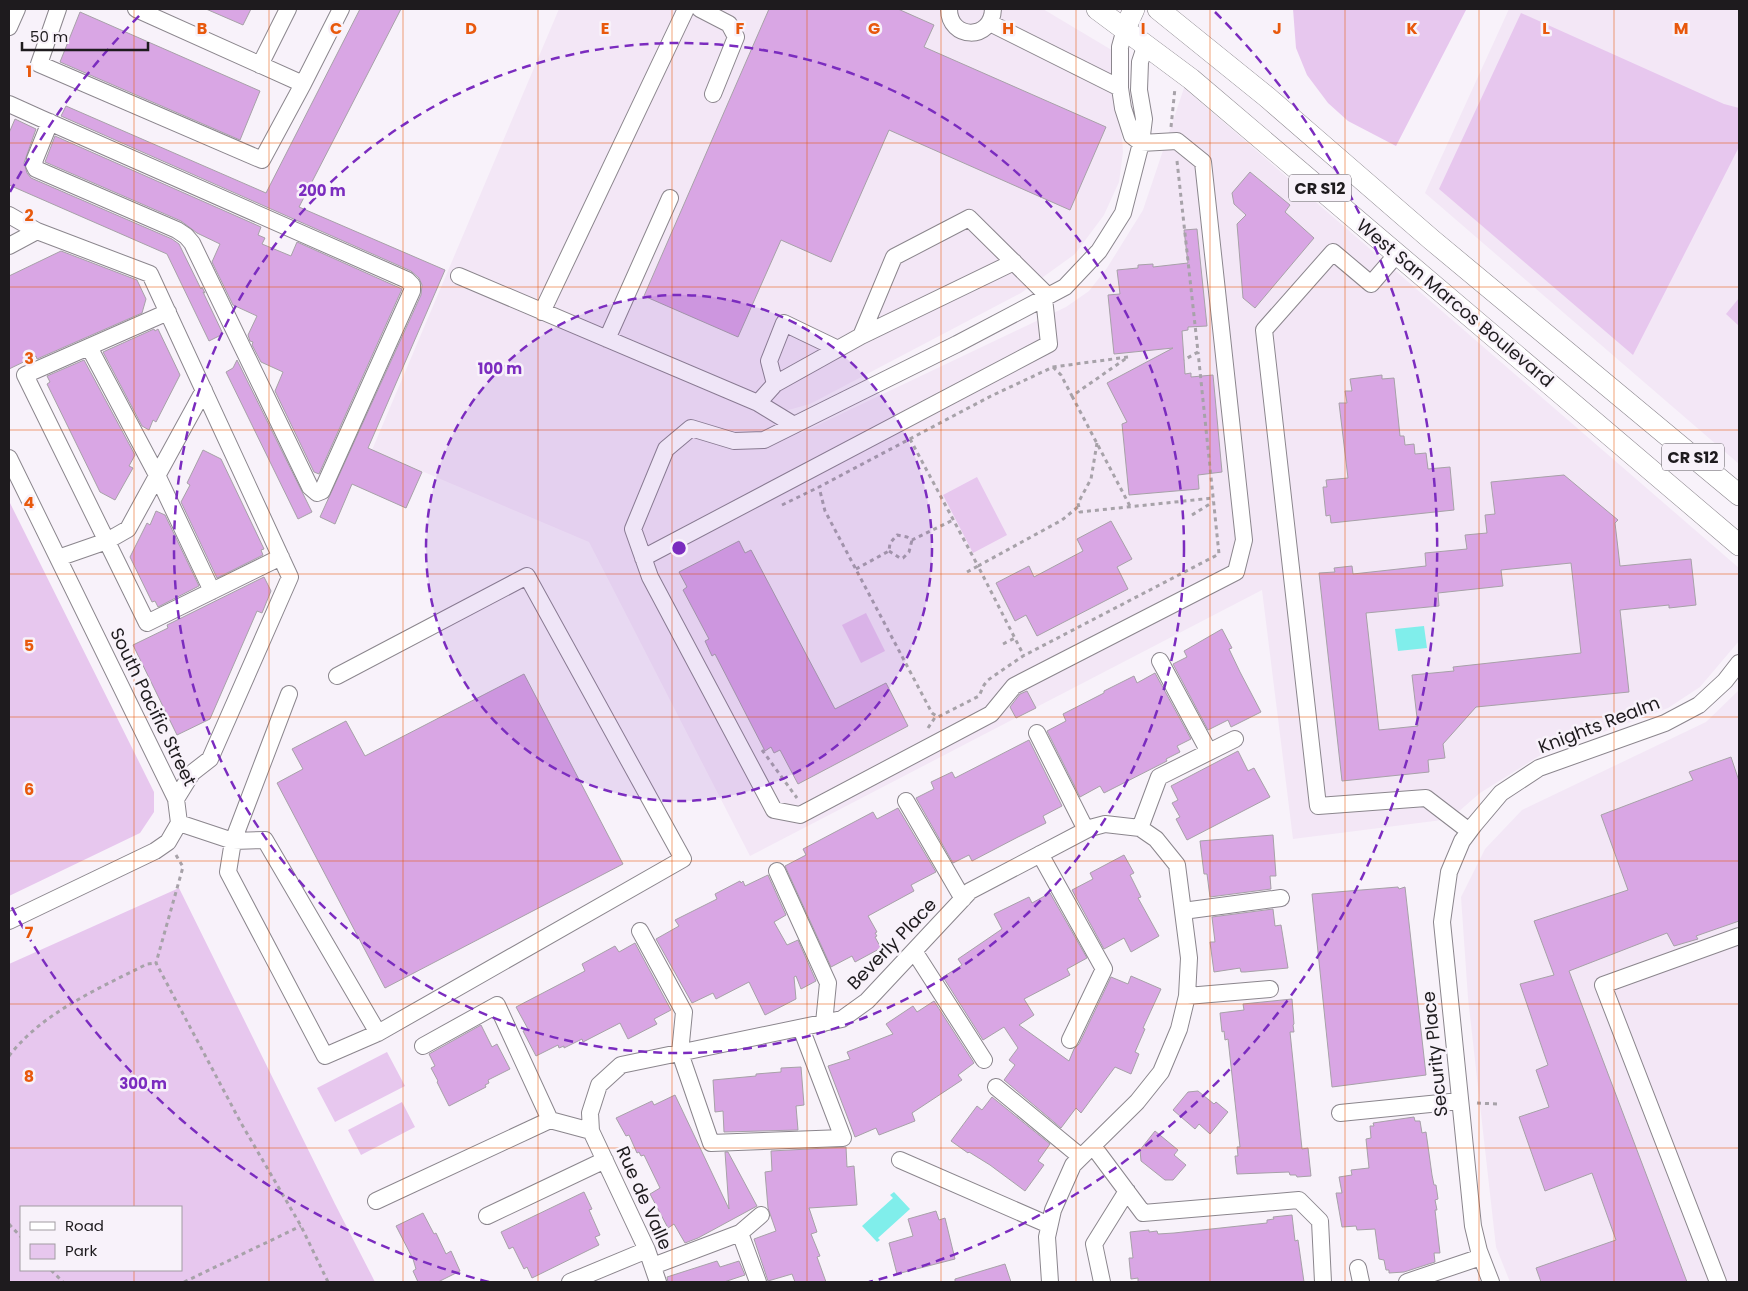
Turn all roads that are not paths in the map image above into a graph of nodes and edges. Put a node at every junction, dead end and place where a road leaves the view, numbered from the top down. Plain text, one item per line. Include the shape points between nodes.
1 (17, 9) edge
2 (58, 9) edge
3 (136, 9) edge
4 (288, 9) edge
5 (341, 9) edge
6 (686, 9) edge
7 (700, 9) edge
8 (949, 9) edge
9 (1097, 9) edge
10 (1134, 9) edge
11 (1159, 9) edge
12 (992, 16) edge
13 (9, 27) edge
14 (1125, 29) junction
15 (1146, 44) junction
16 (260, 65) junction
17 (303, 84) junction
18 (1120, 88) junction
19 (714, 94) dead end
20 (9, 104) edge
21 (50, 122) junction
22 (1141, 143) junction
23 (670, 198) dead end
24 (9, 216) edge
25 (37, 231) junction
26 (9, 246) edge
27 (1397, 254) junction
28 (1014, 262) junction
29 (458, 276) dead end
30 (1046, 297) junction
31 (168, 312) junction
32 (542, 312) junction
33 (861, 336) junction
34 (606, 339) junction
35 (89, 347) junction
36 (838, 349) junction
37 (775, 384) junction
38 (204, 390) junction
39 (758, 403) junction
40 (794, 425) junction
41 (9, 458) edge
42 (157, 475) junction
43 (1739, 494) edge
44 (107, 540) junction
45 (1739, 545) edge
46 (281, 557) junction
47 (58, 558) junction
48 (643, 558) junction
49 (212, 591) junction
50 (1160, 661) dead end
51 (1739, 663) edge
52 (337, 676) dead end
53 (290, 694) dead end
54 (1037, 733) dead end
55 (1236, 739) dead end
56 (1209, 752) junction
57 (176, 798) junction
58 (906, 801) dead end
59 (179, 823) junction
60 (1140, 828) junction
61 (1472, 828) junction
62 (1086, 830) junction
63 (233, 840) junction
64 (1040, 854) junction
65 (777, 871) dead end
66 (1280, 898) dead end
67 (962, 900) junction
68 (1183, 911) junction
69 (9, 921) edge
70 (640, 931) dead end
71 (1739, 936) edge
72 (914, 951) junction
73 (1270, 989) dead end
74 (1187, 996) junction
75 (824, 1023) junction
76 (801, 1028) junction
77 (378, 1033) junction
78 (1070, 1040) dead end
79 (423, 1046) dead end
80 (680, 1053) junction
81 (984, 1060) dead end
82 (996, 1087) dead end
83 (1460, 1101) junction
84 (1340, 1113) dead end
85 (550, 1120) junction
86 (591, 1130) junction
87 (1087, 1151) junction
88 (605, 1160) junction
89 (900, 1160) dead end
90 (1127, 1191) junction
91 (376, 1201) dead end
92 (761, 1214) dead end
93 (487, 1216) dead end
94 (1049, 1225) junction
95 (740, 1234) junction
96 (647, 1250) junction
97 (1482, 1257) junction
98 (652, 1266) junction
99 (570, 1282) edge
100 (658, 1282) edge
101 (758, 1282) edge
102 (1050, 1282) edge
103 (1102, 1282) edge
104 (1323, 1282) edge
105 (1407, 1282) edge
106 (1491, 1282) edge
107 (1718, 1282) edge

1 - 13 street
2 - 17 street via 39,64 262,160
3 - 16 street
4 - 16 street
5 - 17 street
6 - 32 street
7 - 19 street via 729,24 736,37
8 - 12 street via 951,21 962,31 970,33 985,28
9 - 14 main road, West San Marcos Boulevard / CR S12
10 - 14 main road
11 - 15 main road
11 - 43 main road, West San Marcos Boulevard / CR S12
12 - 18 street
14 - 15 main road, West San Marcos Boulevard / CR S12
14 - 18 street via 1120,47
15 - 22 street via 1140,62 1139,90 1144,119
15 - 27 main road, West San Marcos Boulevard / CR S12 via 1192,79
16 - 17 street
18 - 22 street via 1132,136
20 - 21 street
21 - 21 street via 412,285 322,491 317,493 310,487 192,243 177,230 36,169 35,159
22 - 30 street via 1124,213 1099,251 1065,287
22 - 48 street via 1177,141 1203,162 1244,540 1236,572 1014,686 991,714 800,815 774,810 650,577
23 - 34 street
24 - 25 street
25 - 26 street
25 - 31 street via 150,274
27 - 45 main road, West San Marcos Boulevard / CR S12
27 - 61 street via 1371,284 1333,252 1264,330 1318,806 1426,798
28 - 30 street
28 - 33 street
28 - 33 street via 969,218 894,257
29 - 32 street
30 - 40 street
30 - 48 street via 1049,344
31 - 35 street
31 - 38 street
32 - 34 street
33 - 36 street
34 - 39 street
35 - 42 street
35 - 44 street via 25,375
36 - 37 street
36 - 37 street via 784,323 769,361
37 - 39 street
38 - 42 street
38 - 46 street
39 - 40 street
40 - 48 street via 764,440 734,441 692,428 666,449 633,529
41 - 47 street, South Pacific Street
42 - 44 street via 128,529
42 - 49 street
44 - 47 street
44 - 49 street via 147,623
46 - 49 street
46 - 57 street via 290,577 210,759 192,773
47 - 57 street, South Pacific Street
50 - 56 street
51 - 61 street, Knights Realm via 1699,705 1665,723 1539,768 1501,793
52 - 77 street via 528,576 683,859
53 - 63 street
54 - 62 street
55 - 56 street
56 - 60 street via 1159,777
57 - 59 street, South Pacific Street
58 - 67 street
59 - 63 street
59 - 69 street via 168,842 155,851
60 - 62 street, Beverly Place via 1105,824
60 - 68 street via 1156,839 1177,865
61 - 83 street, Security Place via 1462,841 1449,872 1442,922
62 - 64 street, Beverly Place
63 - 77 street via 265,840
63 - 77 street via 228,872 325,1056
64 - 67 street, Beverly Place via 970,891
64 - 78 street via 1104,969
65 - 75 street via 828,983
66 - 68 street
67 - 72 street, Beverly Place
68 - 74 street via 1189,958
70 - 80 street via 684,1012
71 - 107 street via 1603,985
72 - 75 street, Beverly Place via 868,1001 842,1019
72 - 81 street
73 - 74 street
74 - 87 street via 1179,1029 1161,1072 1137,1102
75 - 76 street, Beverly Place
76 - 80 street, Beverly Place
76 - 80 street via 843,1138 711,1143
79 - 85 street via 496,1005
80 - 86 street, Beverly Place via 622,1065 599,1085 590,1113
82 - 87 street
83 - 84 street
83 - 97 street, Security Place via 1473,1226
85 - 86 street
85 - 91 street
86 - 88 street, Rue de Valle
87 - 90 street
87 - 94 street via 1073,1165
88 - 93 street
88 - 96 street, Rue de Valle
89 - 94 street
90 - 103 street via 1094,1244
90 - 104 street via 1143,1212 1299,1200 1320,1221
92 - 95 street
94 - 102 street
95 - 98 street
95 - 101 street
96 - 98 street, Rue de Valle
96 - 99 street
97 - 105 street
97 - 106 street, Security Place
98 - 100 street, Rue de Valle

